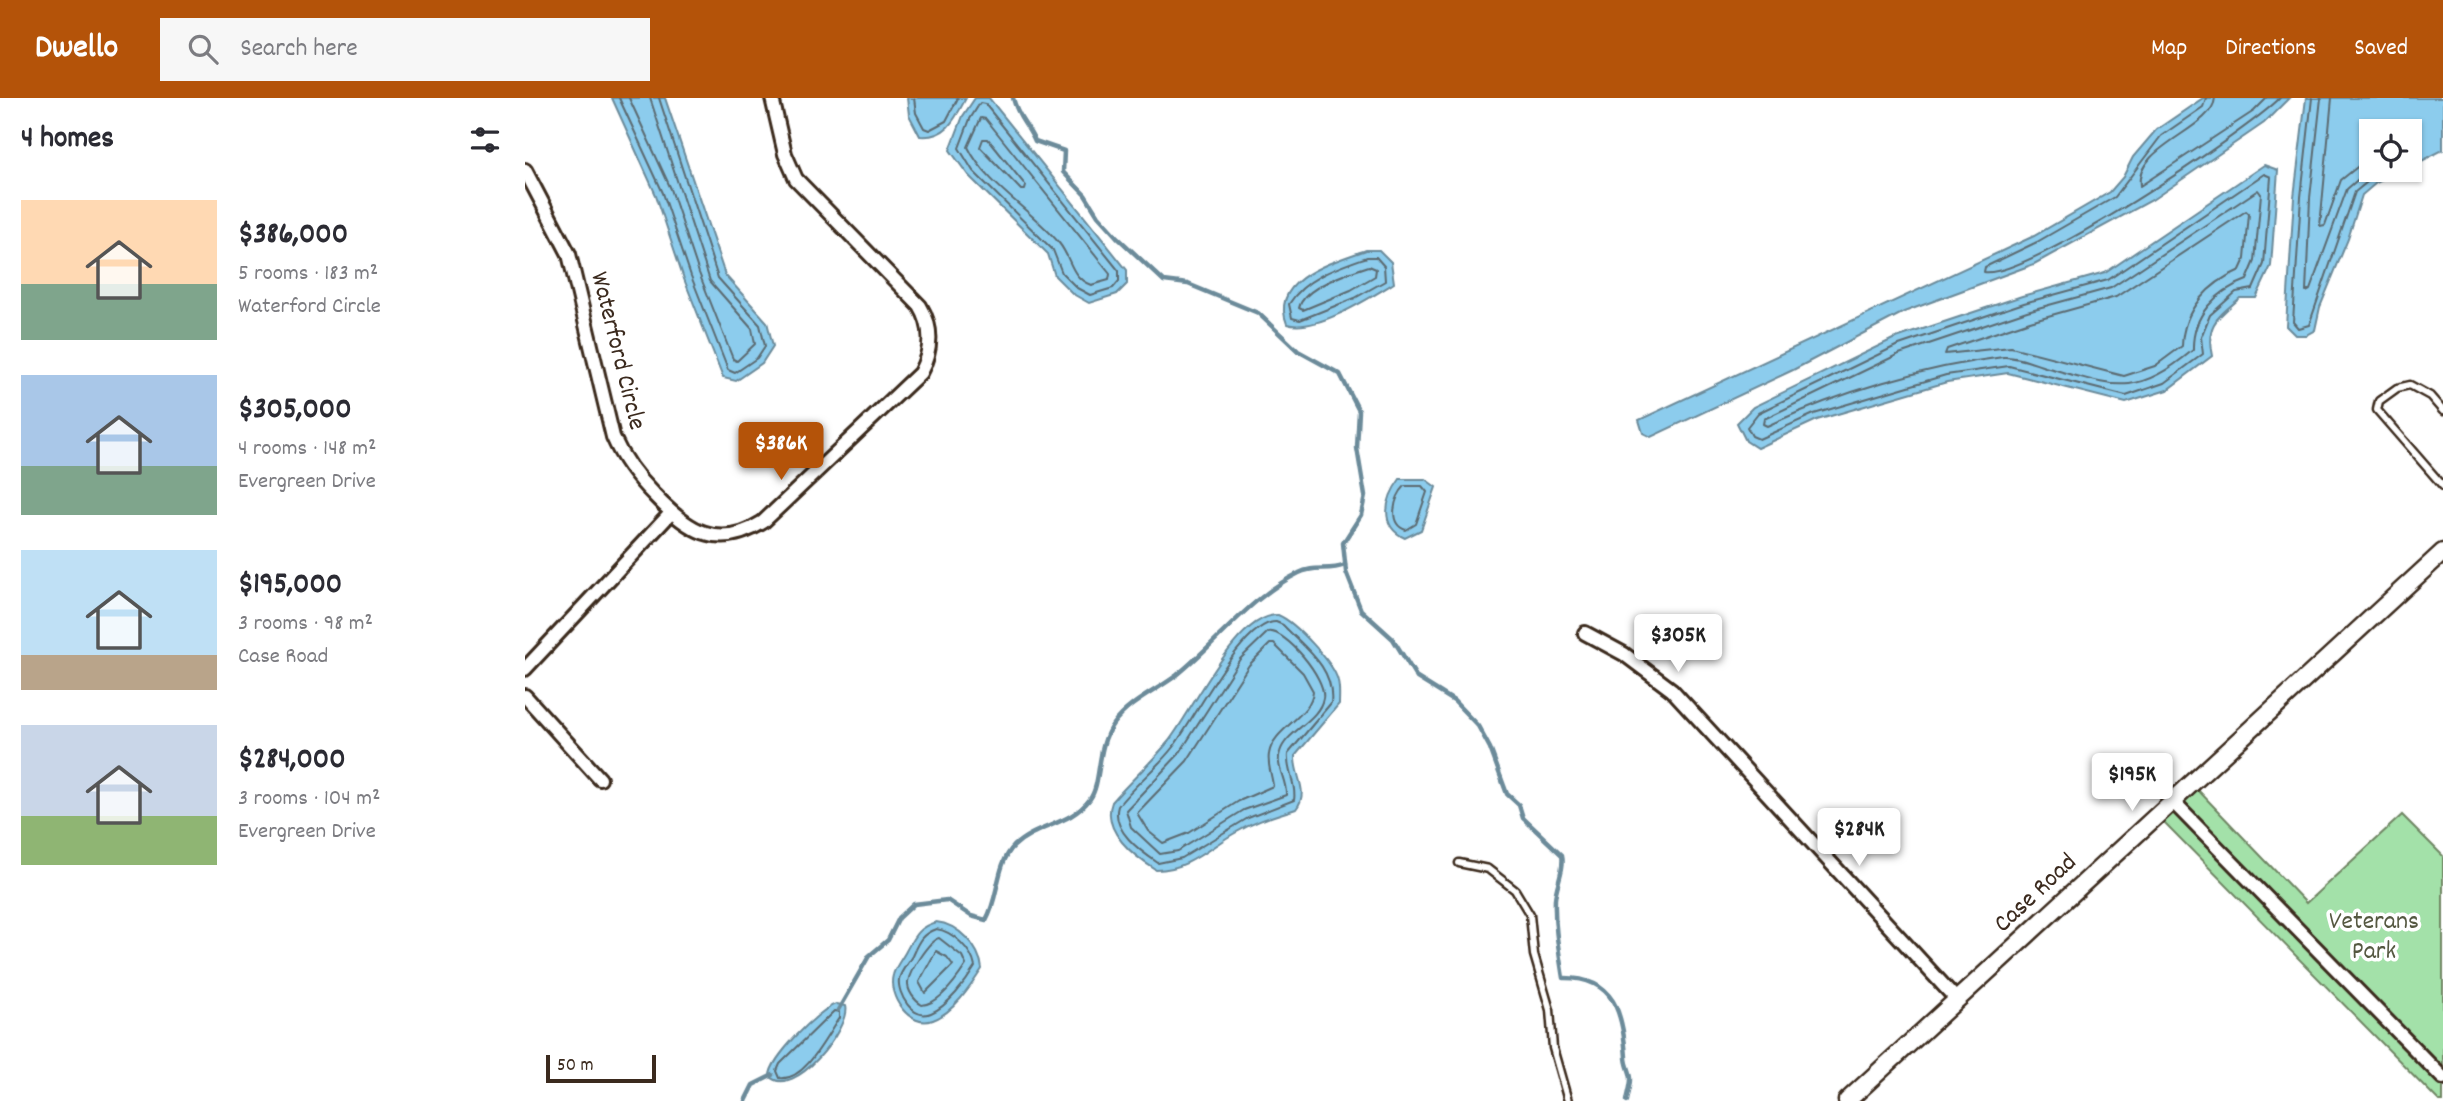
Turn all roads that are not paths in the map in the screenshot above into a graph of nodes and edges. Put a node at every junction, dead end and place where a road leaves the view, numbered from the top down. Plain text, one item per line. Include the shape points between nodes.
1 (772, 98) edge
2 (525, 170) edge
3 (2443, 411) edge
4 (2443, 486) edge
5 (671, 513) junction
6 (2443, 552) edge
7 (1585, 633) dead end
8 (525, 669) edge
9 (525, 696) edge
10 (600, 779) dead end
11 (2172, 802) junction
12 (1459, 863) dead end
13 (1957, 1000) junction
14 (2443, 1079) edge
15 (1568, 1101) edge
16 (1847, 1101) edge

1 - 5 street, Waterford Circle via 785,154 796,178 920,306 927,321 927,356 920,373 751,530 708,535
2 - 5 street, Waterford Circle via 569,254 621,456
3 - 4 lane via 2430,396 2410,385 2379,401 2377,410
5 - 8 street
6 - 11 street, Case Road
7 - 13 street via 1625,654 1672,690
9 - 10 street
11 - 13 street, Case Road
11 - 14 street
12 - 15 lane via 1488,869 1514,890 1530,915 1534,955 1550,1010 1553,1048
13 - 16 street, Case Road

